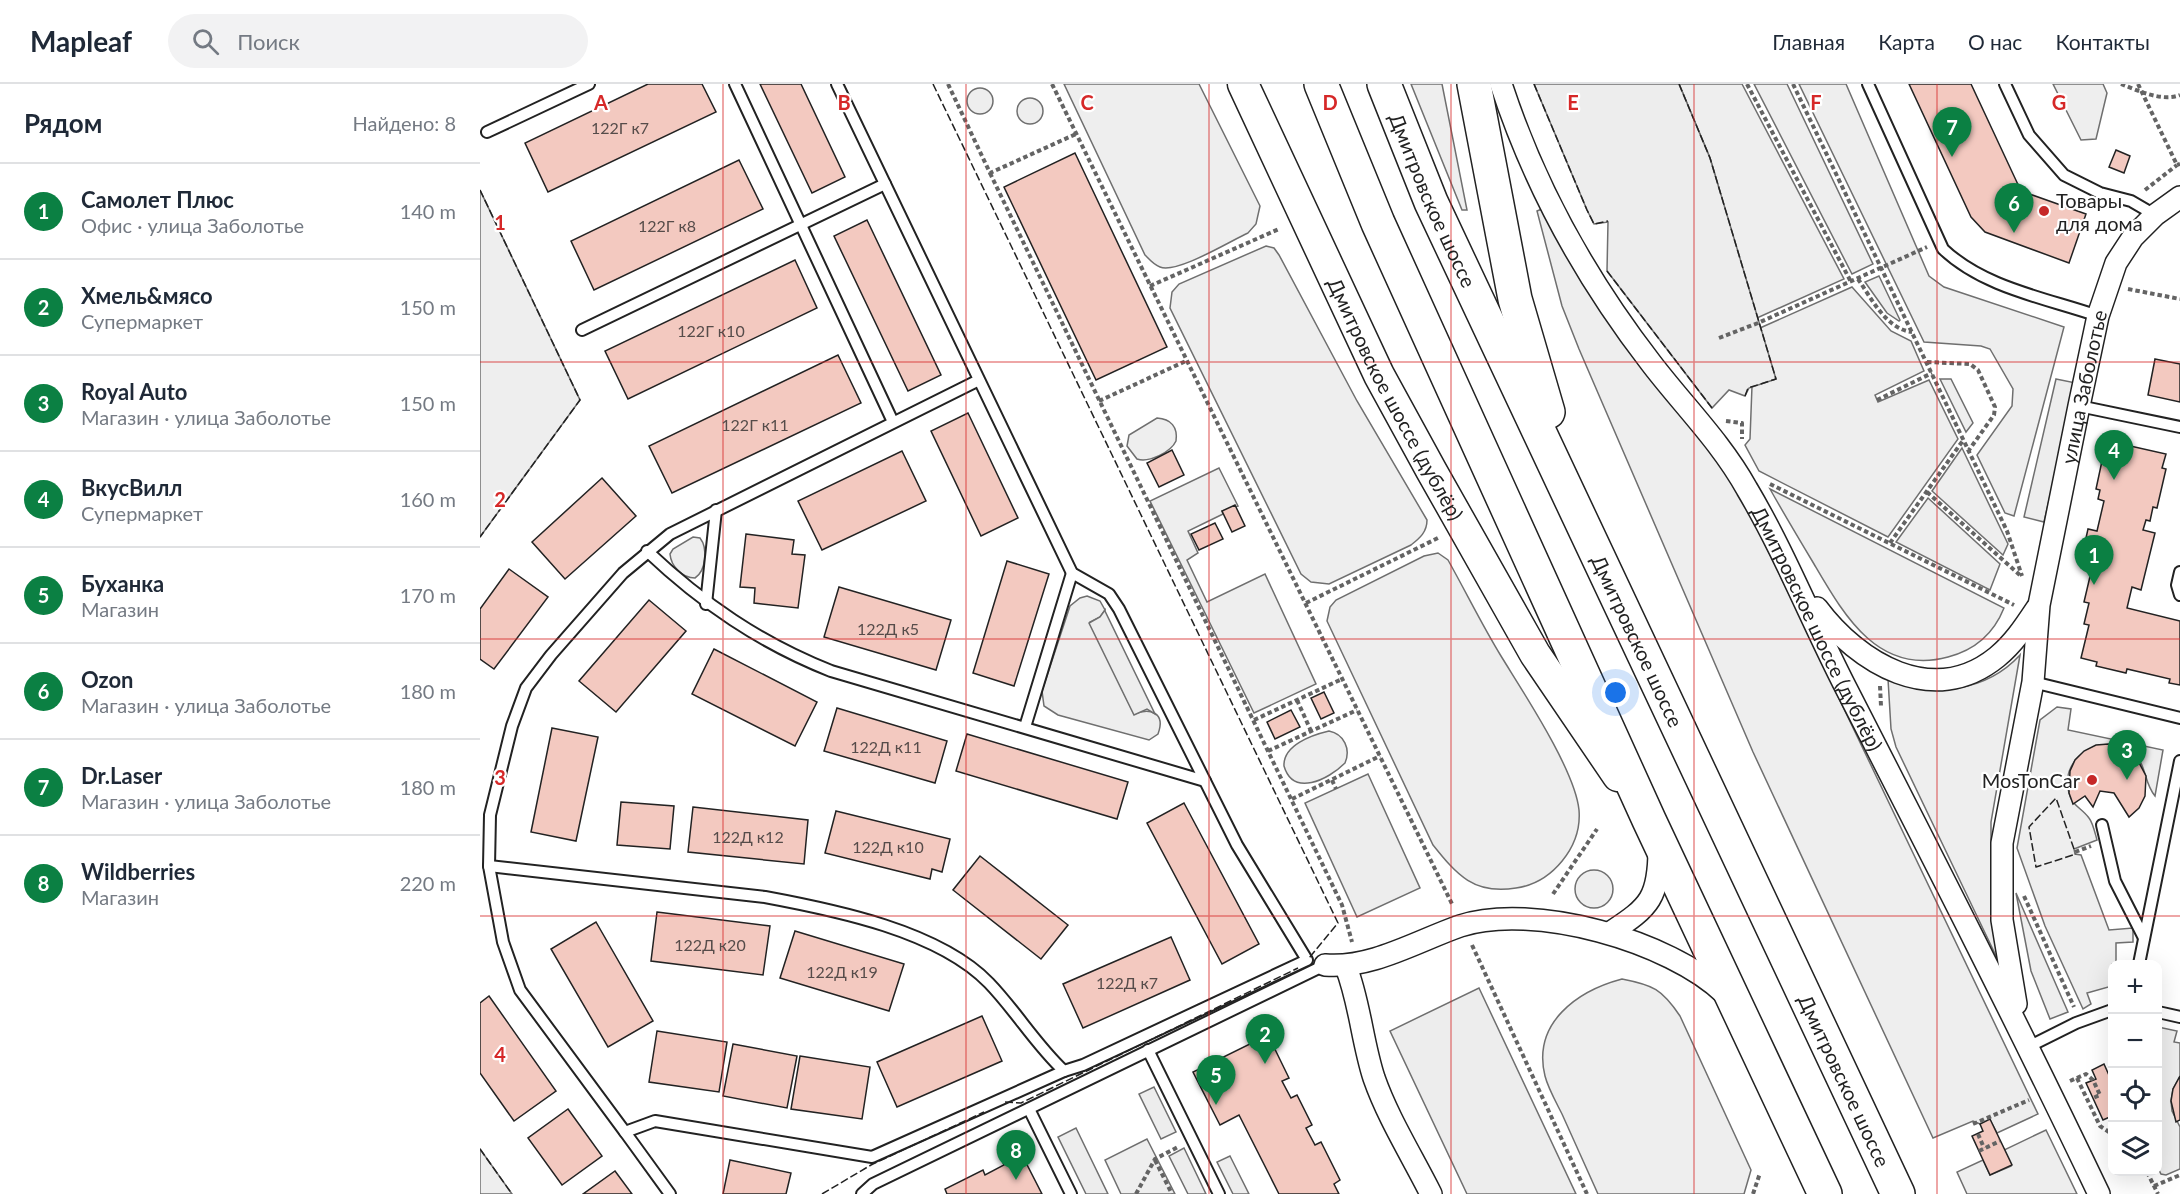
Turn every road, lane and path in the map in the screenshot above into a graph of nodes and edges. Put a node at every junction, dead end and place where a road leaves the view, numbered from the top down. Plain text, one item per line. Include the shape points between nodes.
1 (589, 84) edge
2 (735, 84) edge
3 (837, 84) edge
4 (948, 84) edge
5 (1052, 84) edge
6 (1242, 84) edge
7 (1321, 84) edge
8 (1384, 84) edge
9 (1474, 84) edge
10 (1502, 84) edge
11 (1748, 84) edge
12 (1793, 84) edge
13 (1868, 84) edge
14 (2005, 84) edge
15 (2121, 84) edge
16 (2138, 84) edge
17 (2142, 92) junction
18 (2180, 95) edge
19 (487, 132) dead end
20 (1076, 134) junction
21 (2179, 164) edge
22 (990, 173) junction
23 (885, 184) junction
24 (2180, 197) edge
25 (2131, 201) junction
26 (2155, 215) junction
27 (802, 224) junction
28 (1279, 229) dead end
29 (1938, 242) junction
30 (1882, 268) junction
31 (1858, 279) junction
32 (1851, 282) junction
33 (2108, 285) junction
34 (1150, 286) junction
35 (2180, 299) edge
36 (2098, 316) junction
37 (582, 330) dead end
38 (1913, 332) junction
39 (1719, 338) dead end
40 (1186, 361) junction
41 (1927, 362) junction
42 (1932, 373) junction
43 (979, 380) junction
44 (1877, 400) dead end
45 (1099, 401) junction
46 (2079, 406) junction
47 (1721, 420) dead end
48 (893, 422) junction
49 (2180, 427) edge
50 (1964, 439) junction
51 (1742, 442) dead end
52 (1969, 450) junction
53 (1769, 483) dead end
54 (1926, 492) junction
55 (716, 510) junction
56 (1588, 536) junction
57 (1440, 537) dead end
58 (1890, 543) junction
59 (647, 551) junction
60 (2180, 572) edge
61 (1072, 573) junction
62 (1792, 576) junction
63 (2032, 588) junction
64 (2180, 595) edge
65 (1306, 603) junction
66 (706, 604) junction
67 (2017, 606) junction
68 (2012, 615) dead end
69 (1342, 679) junction
70 (2033, 682) junction
71 (1297, 700) junction
72 (1357, 710) junction
73 (2180, 718) edge
74 (1254, 720) junction
75 (1026, 727) junction
76 (1311, 731) junction
77 (1268, 751) junction
78 (1380, 756) junction
79 (2180, 761) edge
80 (1332, 780) junction
81 (1205, 781) junction
82 (1336, 789) dead end
83 (1292, 799) junction
84 (2102, 825) dead end
85 (1597, 829) dead end
86 (1654, 831) junction
87 (489, 866) junction
88 (2021, 887) dead end
89 (1553, 894) dead end
90 (1462, 925) junction
91 (1611, 932) junction
92 (2144, 938) junction
93 (1352, 942) dead end
94 (2140, 960) edge
95 (1326, 964) junction
96 (1735, 1004) junction
97 (2108, 1011) edge
98 (2162, 1013) edge
99 (2180, 1017) edge
100 (2081, 1021) junction
101 (2025, 1039) junction
102 (1148, 1050) junction
103 (1064, 1071) junction
104 (2077, 1078) junction
105 (2070, 1081) dead end
106 (2036, 1097) dead end
107 (2093, 1098) dead end
108 (1029, 1108) junction
109 (1973, 1125) dead end
110 (2108, 1131) edge
111 (625, 1132) junction
112 (1978, 1134) dead end
113 (1192, 1140) junction
114 (2000, 1141) dead end
115 (1984, 1148) junction
116 (1979, 1151) dead end
117 (1155, 1159) junction
118 (1760, 1173) dead end
119 (2180, 1175) edge
120 (2149, 1176) edge
121 (2154, 1186) junction
122 (669, 1194) edge
123 (862, 1194) edge
124 (1071, 1194) edge
125 (1136, 1194) edge
126 (1172, 1194) edge
127 (1219, 1194) edge
128 (1431, 1194) edge
129 (1587, 1194) edge
130 (1753, 1194) edge
131 (1825, 1194) edge
132 (1898, 1194) edge
133 (2099, 1194) edge
134 (2158, 1194) edge

1 - 19 lane
2 - 27 lane
3 - 23 lane
4 - 22 path
5 - 20 path
6 - 86 main road, Дмитровское шоссе (дублёр) via 1379,375 1431,470 1535,654
7 - 86 highway via 1383,233
8 - 56 highway, Дмитровское шоссе via 1431,202
9 - 56 highway via 1515,299
10 - 62 street, Дмитровское шоссе (дублёр) via 1529,157 1590,278 1650,362 1730,460 1769,526
11 - 32 path
12 - 30 path
13 - 29 lane
14 - 25 lane via 2029,135 2064,175 2100,193
15 - 17 path
16 - 17 path
17 - 18 path via 2172,98
17 - 21 path
20 - 22 path
20 - 34 path
21 - 25 path
22 - 45 path
23 - 27 lane
23 - 43 lane
24 - 26 street, улица Заболотье
25 - 26 lane
26 - 33 street, улица Заболотье via 2133,237 2116,263
27 - 37 lane
27 - 48 lane
28 - 34 path
29 - 30 path
29 - 36 lane via 1972,272
30 - 31 path
30 - 38 path
31 - 32 path
31 - 38 path via 1887,319 1904,331
32 - 39 path
33 - 35 path
33 - 36 street, улица Заболотье
34 - 40 path
36 - 46 street, улица Заболотье
38 - 41 path
40 - 45 path
40 - 65 path
41 - 42 path
41 - 52 path via 1970,364 1978,370 1995,407 1994,415
42 - 44 path
42 - 50 path
43 - 48 lane
43 - 61 lane
45 - 74 path
46 - 49 lane
46 - 63 street, улица Заболотье
47 - 51 path via 1742,423
48 - 55 lane
50 - 52 path
50 - 54 path
52 - 63 path
53 - 58 path
54 - 58 path
54 - 63 path
55 - 59 lane
55 - 66 lane
56 - 132 highway, Дмитровское шоссе
57 - 65 path
58 - 67 path
59 - 66 lane
59 - 87 lane via 623,573 526,688 512,726 490,815
60 - 64 lane
61 - 75 lane
61 - 81 lane via 1109,594 1119,609
62 - 63 street via 1851,647 1884,668 1920,678 1956,676 1974,671 1995,658 2012,644
62 - 101 street, Дмитровское шоссе (дублёр)
63 - 67 path
63 - 70 street, улица Заболотье
65 - 69 path
66 - 75 lane via 798,658 831,671
67 - 68 path
69 - 71 path
69 - 72 path
70 - 73 lane
70 - 101 street, улица Заболотье via 2007,812 2000,885 2006,955
71 - 74 path
71 - 76 path
72 - 76 path
72 - 78 path
74 - 77 path
75 - 81 lane
76 - 77 path
77 - 83 path
78 - 80 path
78 - 90 path
79 - 92 lane
80 - 82 path
80 - 83 path
81 - 95 lane via 1237,845
83 - 93 path via 1342,905
84 - 92 lane via 2115,881
85 - 89 path
86 - 91 street via 1658,877 1653,896 1638,915
86 - 96 highway
87 - 103 lane via 765,897 915,935 942,947 990,983
87 - 111 lane via 503,942 520,990
88 - 100 path
90 - 91 street via 1531,920
90 - 95 street
90 - 129 path
91 - 96 street via 1688,966 1710,979
92 - 94 lane
95 - 102 lane
95 - 103 lane
95 - 128 street via 1356,992 1360,1025 1376,1081
96 - 131 highway
97 - 100 lane
98 - 99 lane
100 - 101 lane
101 - 133 street, Дмитровское шоссе (дублёр)
102 - 108 lane
102 - 113 lane
103 - 111 lane via 872,1157 655,1121
104 - 105 path
104 - 107 path via 2090,1076 2100,1095
104 - 110 path via 2100,1126
106 - 109 path
108 - 123 lane via 873,1184
108 - 124 lane
111 - 122 lane
112 - 115 path
113 - 117 path
113 - 127 lane
114 - 115 path
115 - 116 path
117 - 125 path
117 - 126 path
118 - 130 path
119 - 121 path
120 - 121 path
121 - 134 path

